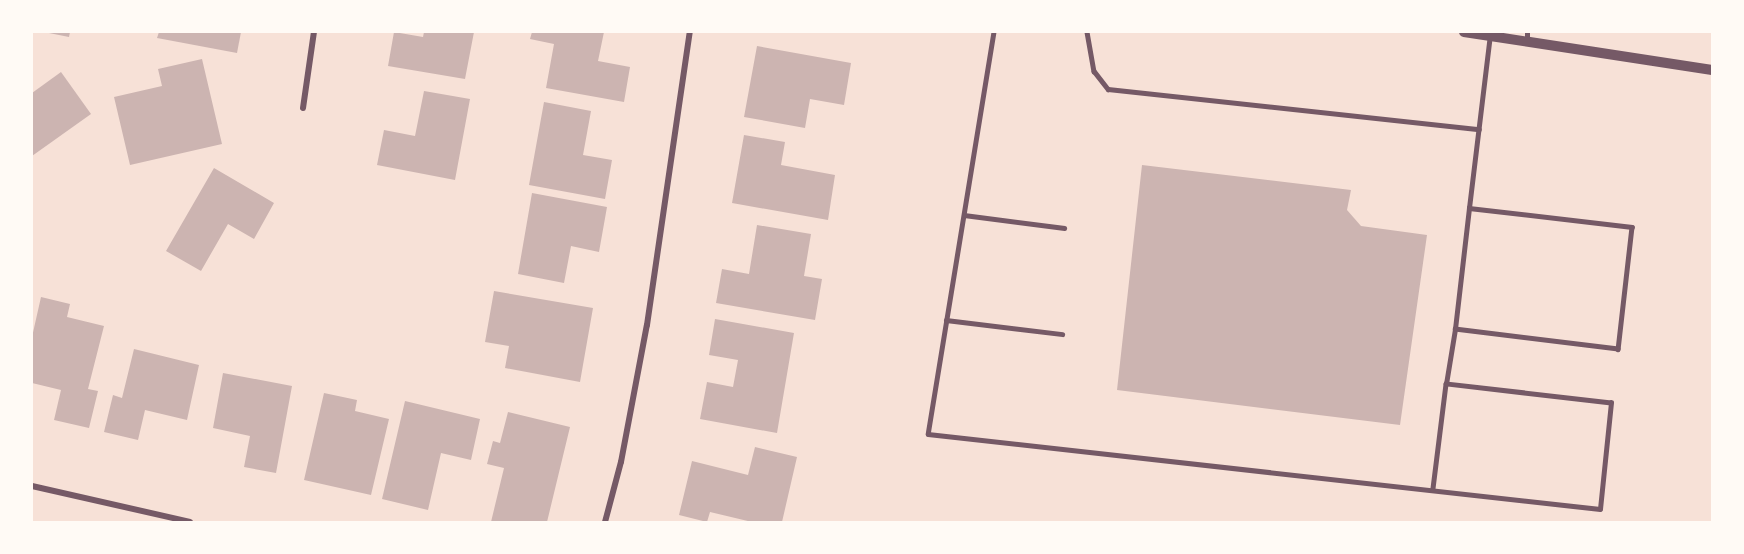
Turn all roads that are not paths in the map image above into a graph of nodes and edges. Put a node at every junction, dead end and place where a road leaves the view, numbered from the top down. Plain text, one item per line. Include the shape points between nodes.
1 (314, 32) edge
2 (690, 32) edge
3 (994, 32) edge
4 (1087, 32) edge
5 (1464, 32) edge
6 (1490, 35) junction
7 (1527, 36) edge
8 (1713, 70) edge
9 (303, 108) dead end
10 (1479, 129) junction
11 (1469, 208) junction
12 (964, 215) junction
13 (1064, 228) dead end
14 (946, 320) junction
15 (1455, 329) junction
16 (1062, 333) dead end
17 (1446, 384) junction
18 (32, 486) edge
19 (1433, 489) junction
20 (189, 522) edge
21 (605, 522) edge

1 - 9 street
2 - 21 street via 647,325 621,462
3 - 12 lane
4 - 10 lane via 1094,71 1108,89
5 - 6 street
6 - 7 street
6 - 10 lane
7 - 8 street
10 - 11 lane
11 - 15 lane
11 - 15 lane via 1632,227 1618,349
12 - 13 lane
12 - 14 lane
14 - 16 lane
14 - 19 lane via 928,434
15 - 17 lane
17 - 19 lane
17 - 19 lane via 1611,403 1600,509
18 - 20 street

